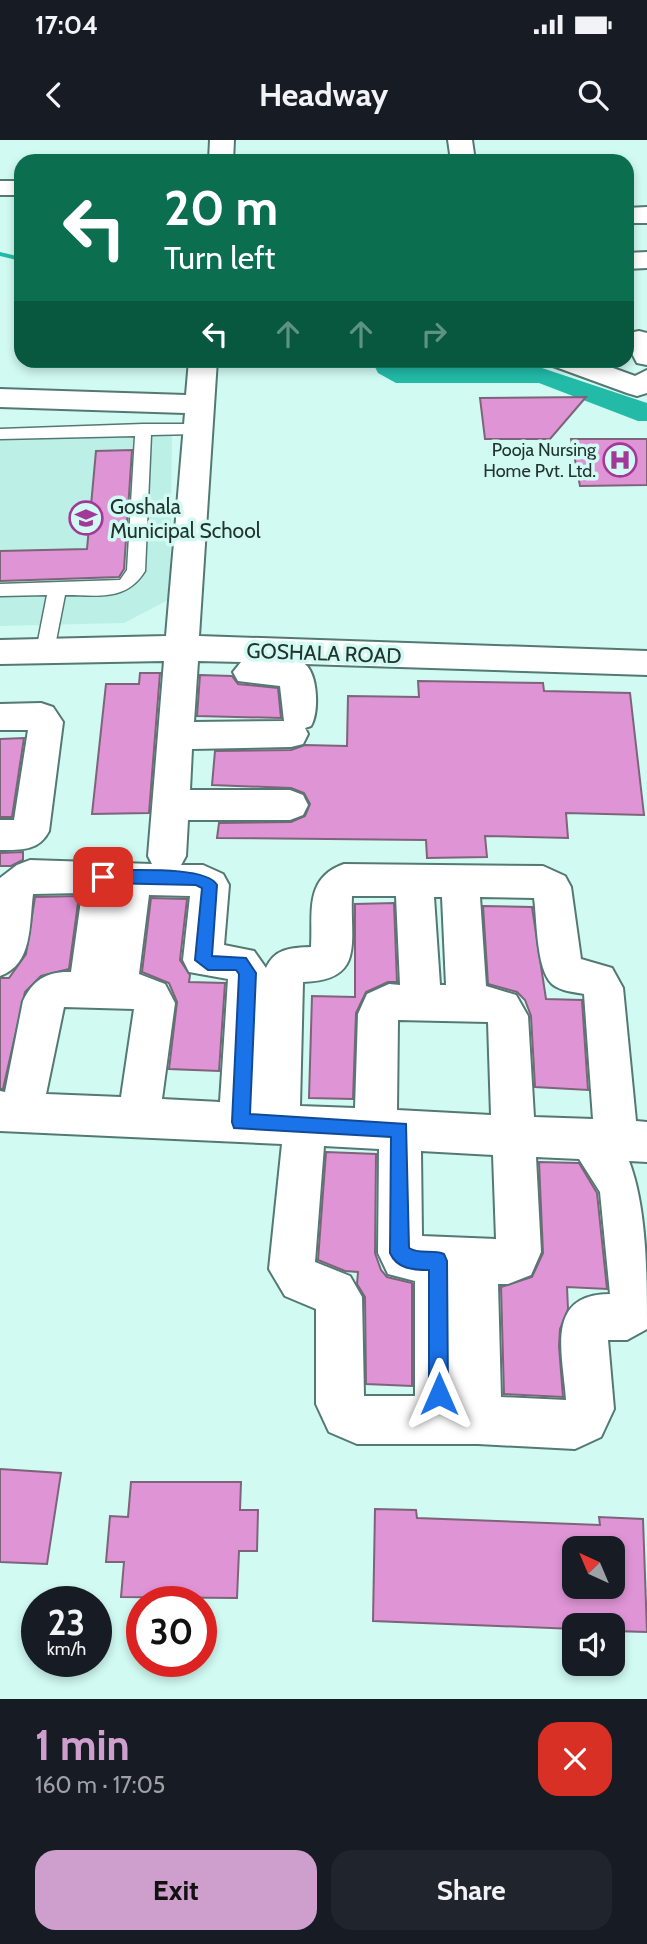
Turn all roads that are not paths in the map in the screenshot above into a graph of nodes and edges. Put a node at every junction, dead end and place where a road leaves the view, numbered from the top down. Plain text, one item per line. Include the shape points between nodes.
1 (202, 368) edge
2 (585, 368) edge
3 (647, 379) edge
4 (0, 398) edge
5 (198, 416) junction
6 (143, 429) junction
7 (0, 434) edge
8 (57, 589) junction
9 (0, 590) edge
10 (45, 651) junction
11 (0, 652) edge
12 (194, 656) junction
13 (647, 663) edge
14 (0, 717) edge
15 (185, 731) junction
16 (170, 805) junction
17 (290, 805) dead end
18 (0, 835) edge
19 (167, 856) dead end
20 (118, 877) junction
21 (414, 881) junction
22 (460, 881) junction
23 (0, 959) edge
24 (103, 990) junction
25 (421, 1002) junction
26 (467, 1003) junction
27 (11, 1111) edge
28 (139, 1117) junction
29 (275, 1124) junction
30 (388, 1129) junction
31 (514, 1135) junction
32 (618, 1140) edge
33 (457, 1261) junction
34 (458, 1420) junction

1 - 5 street
2 - 3 street via 637,387
4 - 5 street
5 - 6 lane
5 - 12 street
6 - 7 lane
6 - 8 lane via 132,579 114,589
8 - 9 lane
8 - 10 lane
10 - 11 street, GOSHALA ROAD
10 - 12 street, GOSHALA ROAD
12 - 13 street, GOSHALA ROAD
12 - 15 street
12 - 15 street via 296,674 295,726
14 - 18 street via 41,716 46,722 31,831
15 - 16 street
16 - 17 street
16 - 19 street
20 - 23 street via 22,879 15,886 6,953
20 - 24 street
20 - 29 street via 197,879 210,885 203,960 240,963 248,973
21 - 22 street
21 - 25 street
21 - 29 street via 337,883 330,960 289,965 284,971
22 - 26 street
22 - 32 street via 543,882 552,887 562,967 568,974 598,980 603,988
24 - 27 street via 56,989 43,1001
24 - 28 street via 143,992 155,1003
25 - 26 street
25 - 30 street via 389,1002 378,1014
26 - 31 street via 494,1004 508,1016
27 - 28 street
28 - 29 street
29 - 30 street
29 - 34 street via 292,1269 306,1284 334,1290 339,1297 340,1404 346,1415 356,1420
30 - 31 street
30 - 33 street via 400,1253 411,1260
31 - 32 street
31 - 33 street via 519,1252 508,1262
32 - 34 street via 603,1163 621,1188 634,1309 626,1317 591,1317 584,1326 590,1409 584,1420 575,1425
33 - 34 street

